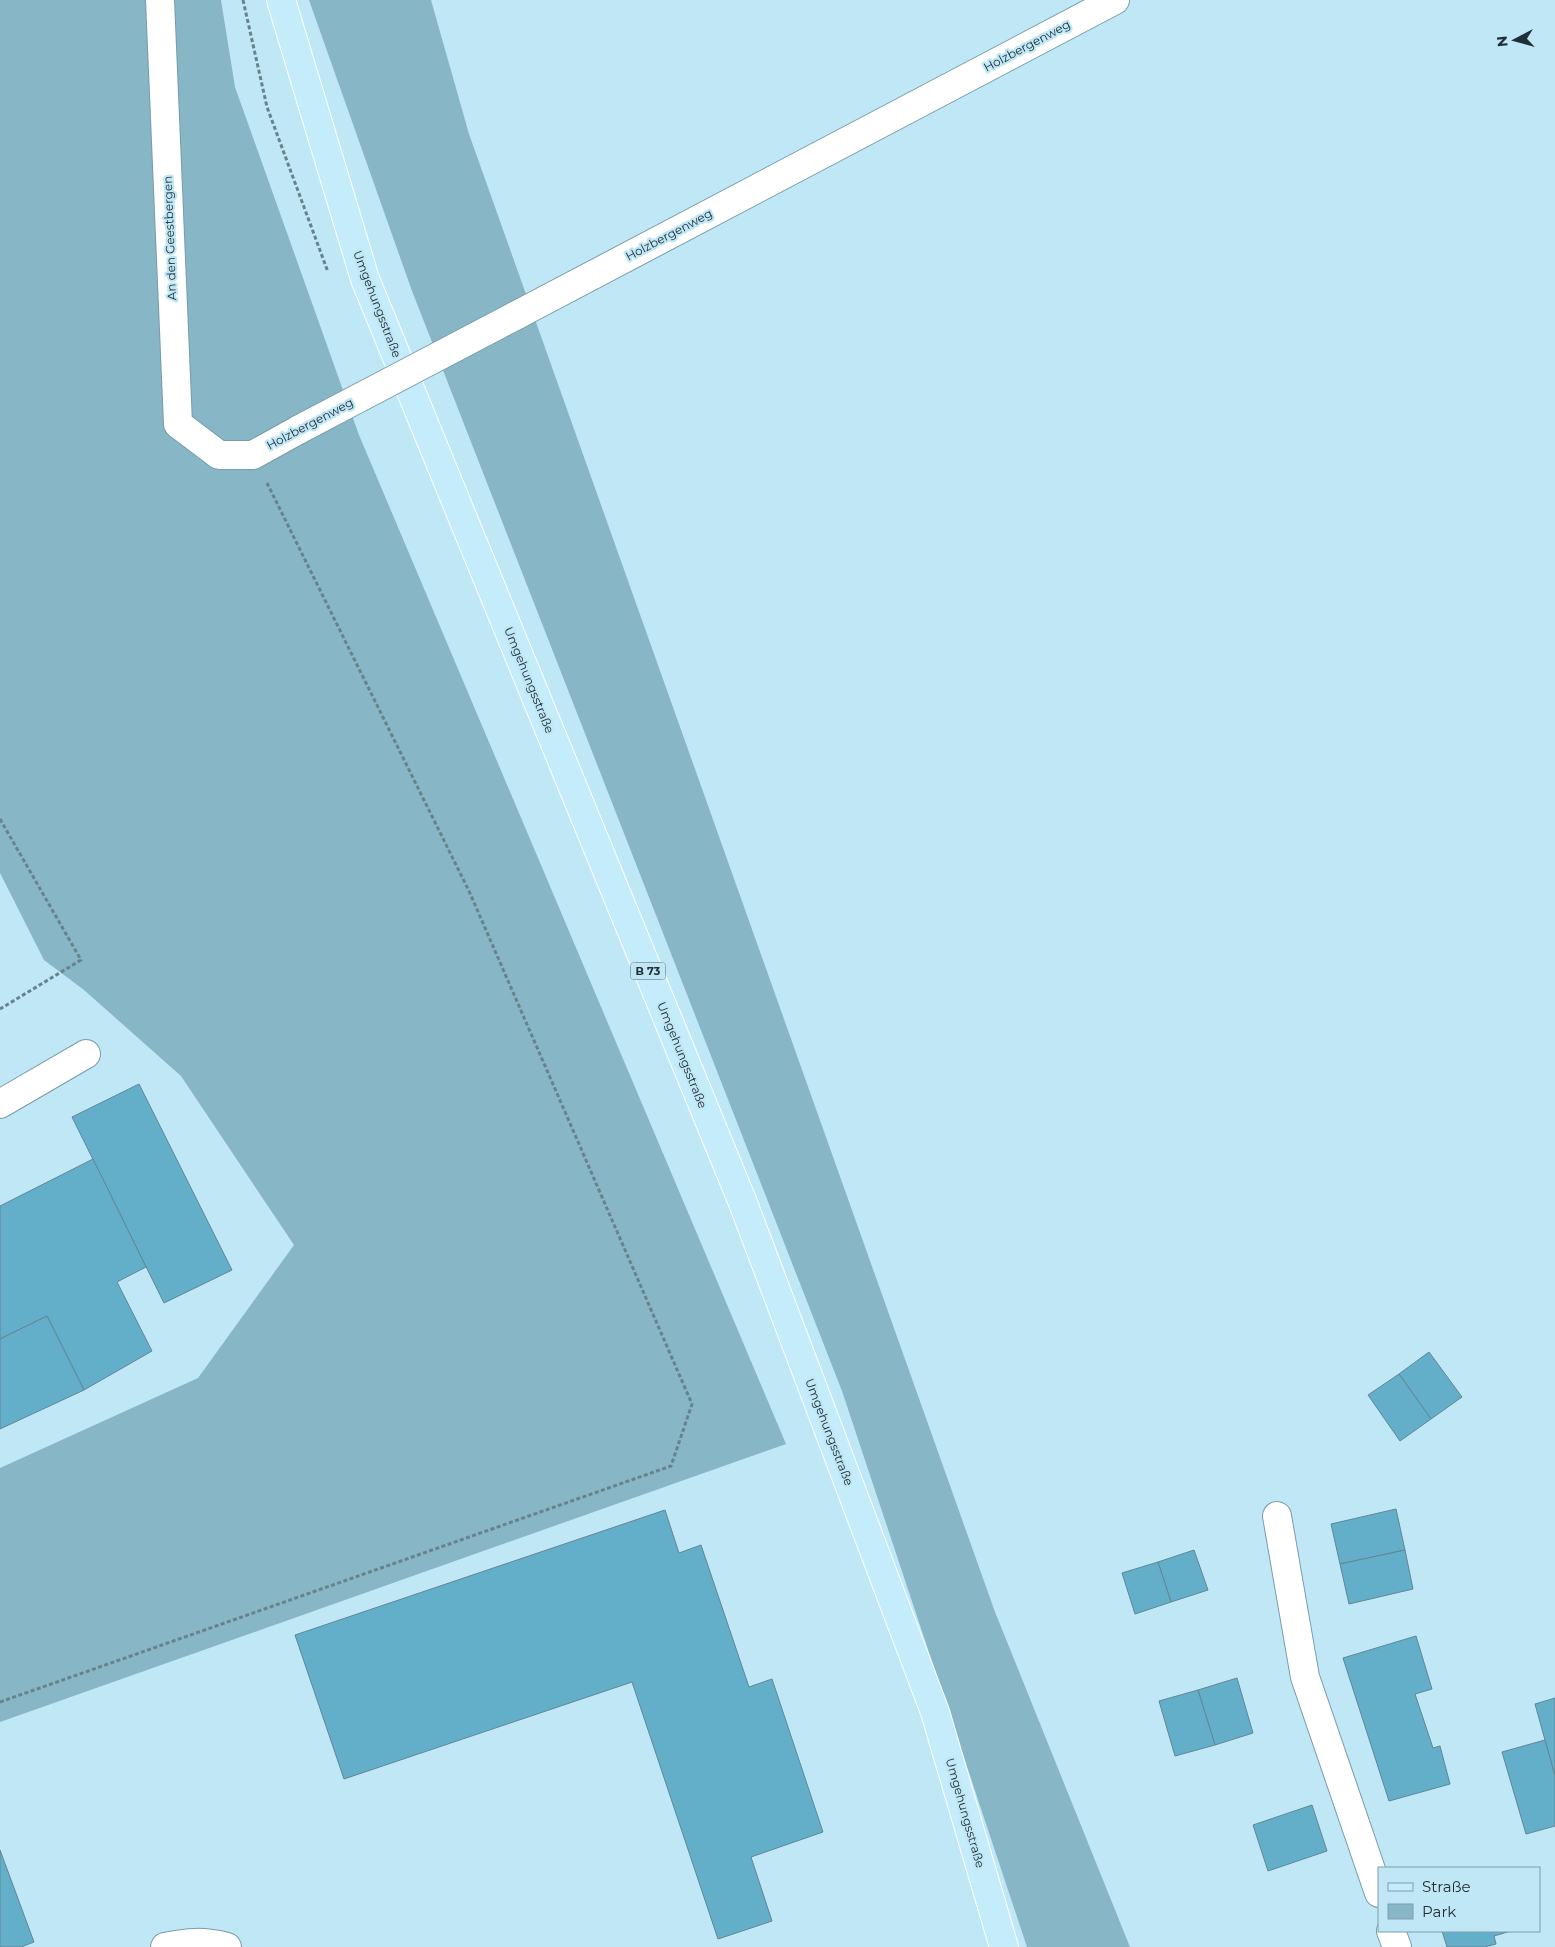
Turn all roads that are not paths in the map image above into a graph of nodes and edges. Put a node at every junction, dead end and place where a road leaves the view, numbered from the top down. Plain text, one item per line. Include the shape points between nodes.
1 (160, 0) edge
2 (281, 0) edge
3 (1115, 0) edge
4 (219, 455) joint
5 (86, 1054) dead end
6 (0, 1104) edge
7 (1277, 1516) dead end
8 (1378, 1891) edge
9 (1391, 1932) edge
10 (165, 1947) edge
11 (227, 1947) edge
12 (1004, 1947) edge
13 (1397, 1947) edge

1 - 4 street, An den Geestbergen via 178,424
2 - 12 main road, Umgehungsstraße / B 73 via 365,279 743,1203 935,1712
3 - 4 street, Holzbergenweg, bridge via 253,455
5 - 6 street
7 - 8 street via 1306,1677
9 - 13 street
10 - 11 street via 209,1942

